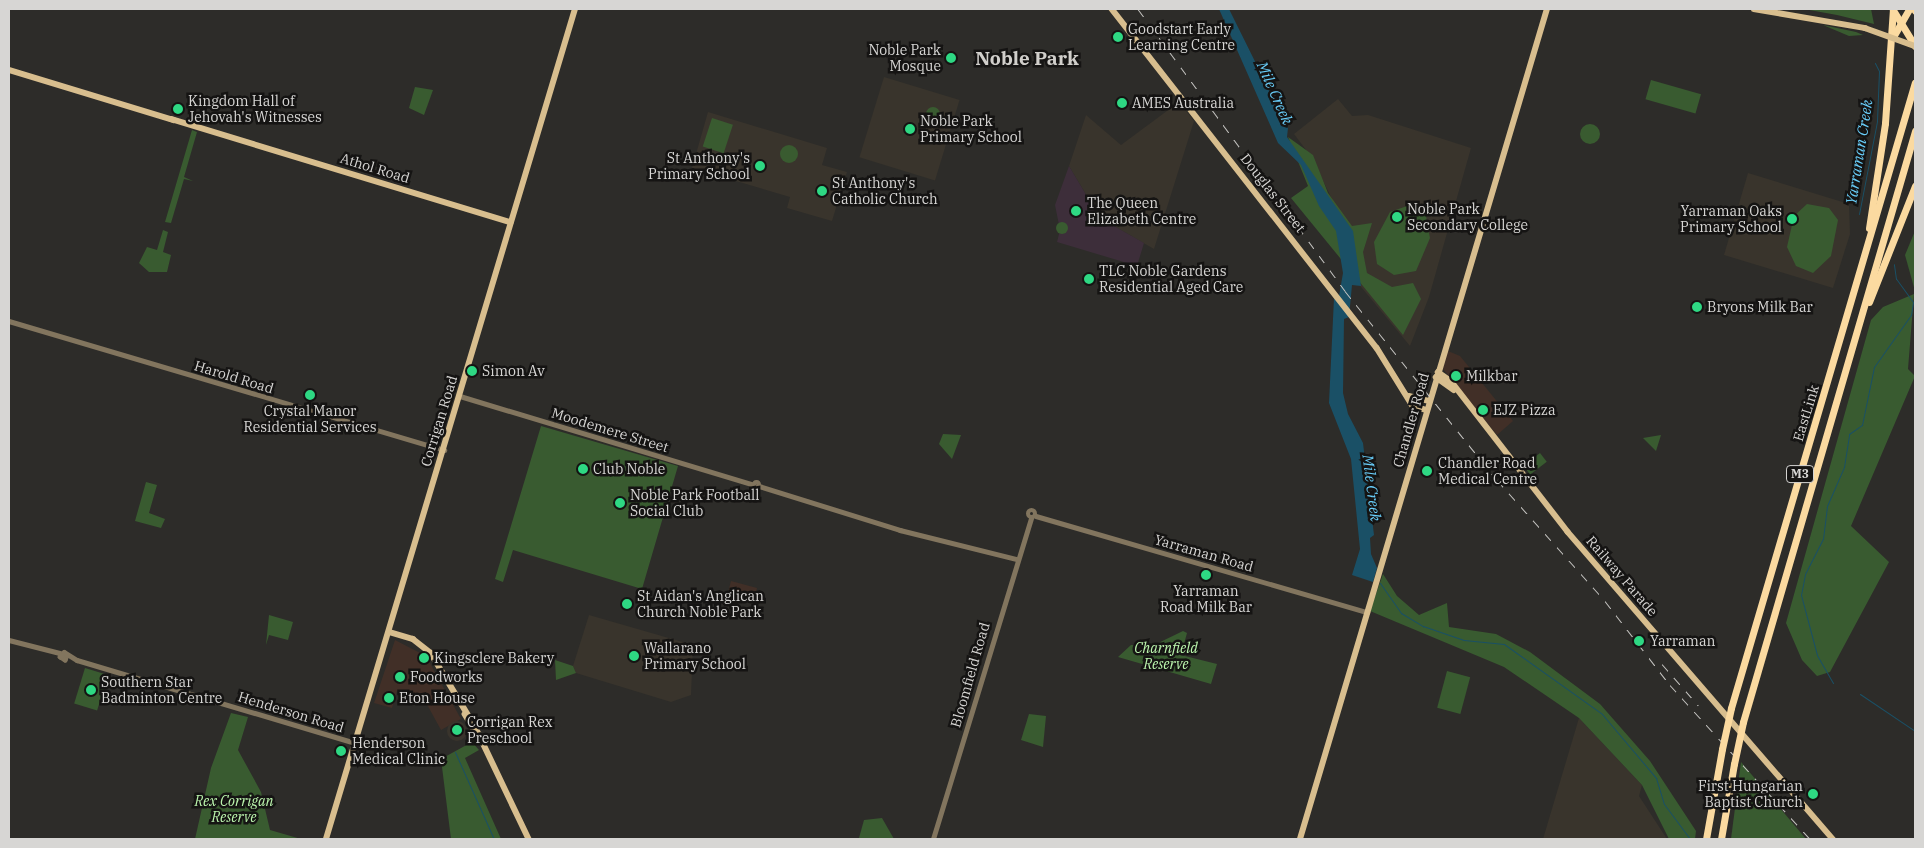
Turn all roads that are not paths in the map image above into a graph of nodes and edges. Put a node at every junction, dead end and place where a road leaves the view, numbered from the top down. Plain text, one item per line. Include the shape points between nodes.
1 (575, 9) edge
2 (1112, 9) edge
3 (1547, 9) edge
4 (1754, 9) edge
5 (1892, 9) edge
6 (1909, 9) edge
7 (1901, 24) junction
8 (1893, 37) junction
9 (1915, 46) edge
10 (9, 70) edge
11 (1915, 82) edge
12 (1915, 131) edge
13 (1915, 186) edge
14 (511, 222) junction
15 (1868, 240) junction
16 (1864, 311) junction
17 (9, 323) edge
18 (1437, 375) junction
19 (460, 396) junction
20 (1408, 396) junction
21 (1429, 401) junction
22 (1413, 406) junction
23 (1426, 410) junction
24 (1422, 426) junction
25 (443, 452) junction
26 (1033, 517) joint
27 (1016, 559) junction
28 (1367, 612) junction
29 (389, 632) junction
30 (9, 640) edge
31 (356, 743) junction
32 (326, 839) edge
33 (529, 839) edge
34 (933, 839) edge
35 (1300, 839) edge
36 (1706, 839) edge
37 (1721, 839) edge
38 (1833, 839) edge

1 - 14 main road, Corrigan Road
2 - 20 main road, Douglas Street via 1349,312
3 - 18 main road, Chandler Road
4 - 9 main road, bridge via 1865,28
5 - 7 highway
5 - 8 highway
6 - 7 highway
7 - 8 highway
7 - 9 highway
8 - 15 highway
10 - 14 main road, Athol Road
11 - 15 highway, EastLink / M3
12 - 16 highway, EastLink / M3
13 - 16 highway
14 - 19 main road, Corrigan Road
15 - 36 highway, EastLink / M3, bridge via 1731,708
16 - 37 highway, EastLink / M3, bridge via 1811,477 1743,722
17 - 25 street, Harold Road
18 - 21 main road, Chandler Road
18 - 38 main road, Railway Parade via 1457,393 1568,532
19 - 25 main road, Corrigan Road
19 - 27 street, Moodemere Street via 900,530
20 - 21 main road via 1418,402
20 - 22 main road, Douglas Street
20 - 23 main road, Douglas Street
21 - 23 main road, Chandler Road
22 - 23 main road
22 - 24 main road, Douglas Street
23 - 24 main road, Chandler Road
24 - 28 main road, Chandler Road
25 - 29 main road, Corrigan Road
26 - 27 street, Bloomfield Road
26 - 28 street, Yarraman Road
27 - 34 street, Bloomfield Road
28 - 35 main road, Chandler Road
29 - 31 main road, Corrigan Road
29 - 33 main road via 426,648 477,734
30 - 31 street, Henderson Road
31 - 32 main road, Corrigan Road

